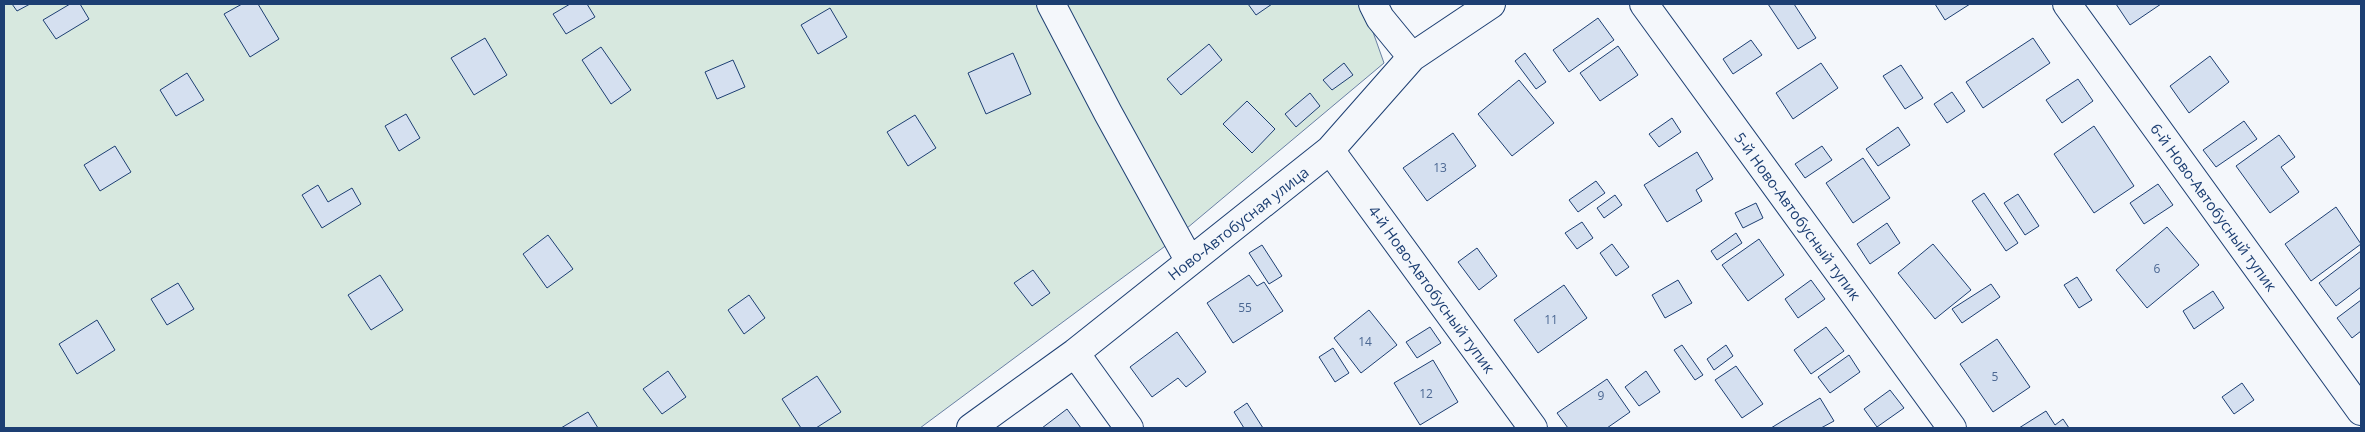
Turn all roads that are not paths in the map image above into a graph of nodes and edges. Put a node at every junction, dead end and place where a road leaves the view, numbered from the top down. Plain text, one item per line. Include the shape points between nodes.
1 (1051, 4) edge
2 (1374, 4) edge
3 (1491, 4) edge
4 (1644, 4) edge
5 (2067, 4) edge
6 (1412, 57) junction
7 (1330, 150) junction
8 (1189, 260) junction
9 (1075, 353) junction
10 (2361, 411) edge
11 (971, 428) edge
12 (1128, 428) edge
13 (1533, 428) edge
14 (1952, 428) edge

1 - 8 street
2 - 6 street via 1380,18
3 - 6 street, Ново-Автобусная улица
4 - 14 street, 5-й Ново-Автобусный тупик
5 - 10 street, 6-й Ново-Автобусный тупик
6 - 7 street, Ново-Автобусная улица
7 - 8 street, Ново-Автобусная улица
7 - 13 street, 4-й Ново-Автобусный тупик
8 - 9 street, Ново-Автобусная улица
9 - 11 street, Ново-Автобусная улица
9 - 12 street

